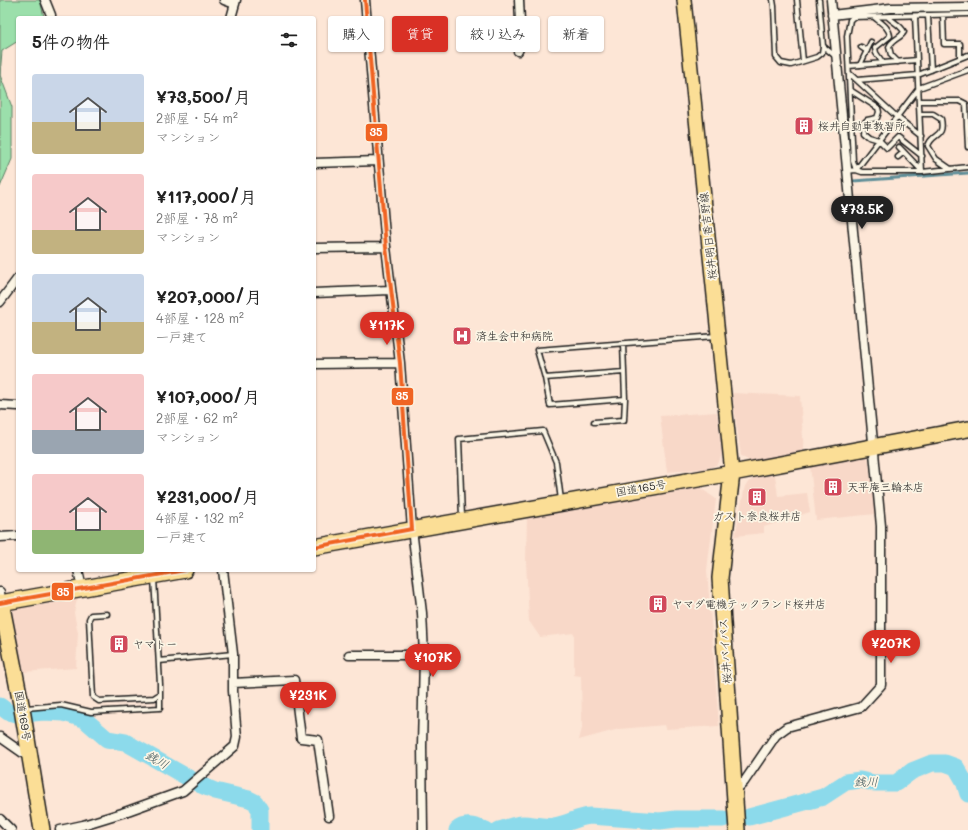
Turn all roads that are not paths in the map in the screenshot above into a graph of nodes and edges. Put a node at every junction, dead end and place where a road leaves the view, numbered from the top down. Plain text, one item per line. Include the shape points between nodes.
1 (45, 0) edge
2 (224, 0) edge
3 (367, 0) edge
4 (519, 0) edge
5 (684, 0) edge
6 (773, 0) edge
7 (797, 0) edge
8 (819, 0) edge
9 (830, 0) edge
10 (236, 2) edge
11 (954, 4) edge
12 (968, 7) edge
13 (968, 14) edge
14 (832, 15) junction
15 (943, 15) junction
16 (52, 16) edge
17 (232, 16) edge
18 (520, 16) edge
19 (888, 16) junction
20 (915, 16) junction
21 (928, 16) junction
22 (874, 17) junction
23 (871, 42) dead end
24 (823, 46) junction
25 (861, 47) dead end
26 (867, 51) junction
27 (968, 55) edge
28 (836, 56) junction
29 (960, 58) junction
30 (917, 60) junction
31 (803, 61) junction
32 (898, 62) junction
33 (883, 63) junction
34 (860, 65) junction
35 (849, 66) junction
36 (931, 70) junction
37 (968, 70) edge
38 (849, 73) junction
39 (918, 75) junction
40 (857, 80) junction
41 (919, 88) junction
42 (850, 90) junction
43 (919, 101) junction
44 (920, 114) junction
45 (897, 117) junction
46 (921, 136) junction
47 (879, 140) junction
48 (899, 147) dead end
49 (968, 147) edge
50 (904, 152) junction
51 (922, 156) junction
52 (898, 157) dead end
53 (378, 161) junction
54 (316, 163) edge
55 (968, 167) edge
56 (949, 169) junction
57 (856, 170) junction
58 (846, 171) junction
59 (922, 172) junction
60 (386, 247) junction
61 (316, 248) edge
62 (14, 286) edge
63 (390, 290) junction
64 (316, 293) edge
65 (0, 302) edge
66 (718, 336) junction
67 (623, 344) junction
68 (400, 363) junction
69 (316, 364) edge
70 (624, 372) junction
71 (545, 378) junction
72 (625, 399) junction
73 (0, 405) edge
74 (16, 406) edge
75 (594, 422) dead end
76 (968, 429) edge
77 (872, 447) junction
78 (732, 473) junction
79 (561, 502) junction
80 (462, 520) junction
81 (412, 529) junction
82 (16, 536) edge
83 (0, 537) edge
84 (316, 547) edge
85 (78, 572) edge
86 (175, 572) edge
87 (223, 572) edge
88 (154, 576) junction
89 (82, 588) junction
90 (0, 599) edge
91 (107, 614) dead end
92 (233, 654) junction
93 (349, 655) dead end
94 (424, 655) junction
95 (159, 660) junction
96 (233, 683) junction
97 (160, 694) junction
98 (22, 709) junction
99 (0, 737) edge
100 (30, 758) junction
101 (735, 791) junction
102 (329, 816) dead end
103 (0, 819) edge
104 (11, 830) edge
105 (42, 830) edge
106 (60, 830) edge
107 (423, 830) edge
108 (737, 830) edge

1 - 16 street
2 - 10 street
3 - 53 street
4 - 18 street
5 - 66 main road, 桜井明日香吉野線
6 - 31 lane via 776,57 781,63 790,65
7 - 31 lane
8 - 24 lane
9 - 14 street
10 - 17 street
11 - 12 street
11 - 14 street
13 - 15 lane
14 - 28 street
15 - 21 lane
15 - 29 lane via 944,44 960,44
19 - 20 lane
19 - 22 lane
19 - 32 lane via 904,32 889,47 890,55
20 - 21 lane
20 - 30 lane
21 - 36 lane
22 - 33 lane via 890,32 890,36 874,48
22 - 35 lane via 853,17 850,20 847,36
23 - 26 lane
24 - 28 lane
24 - 31 lane via 818,57
25 - 26 lane
26 - 34 lane
27 - 29 lane
28 - 58 street
29 - 36 lane
30 - 32 lane
30 - 39 lane
32 - 33 lane
33 - 34 lane
34 - 35 lane
35 - 38 lane
36 - 39 lane
37 - 41 lane
38 - 40 lane
38 - 42 lane
39 - 40 lane
39 - 41 lane
40 - 45 lane
41 - 43 lane
41 - 45 lane
42 - 47 lane via 878,108 877,118 868,120 862,132
42 - 57 lane via 853,161
43 - 44 lane
43 - 49 lane via 960,101 966,104
44 - 46 lane
44 - 56 lane via 933,114 941,119 942,128 929,140 928,146 936,159
45 - 46 lane
45 - 47 lane
46 - 51 lane
47 - 51 lane via 887,148 898,137
47 - 57 lane
48 - 50 lane
50 - 52 lane
50 - 59 lane
51 - 59 lane
53 - 54 street
53 - 60 street
55 - 56 lane
56 - 59 lane
57 - 58 lane
57 - 59 lane
58 - 77 street
60 - 61 street
60 - 63 street
62 - 65 street
63 - 64 street
63 - 68 street
66 - 67 lane
66 - 78 main road, 桜井明日香吉野線
67 - 70 lane
67 - 71 lane via 537,350
68 - 69 street
68 - 81 street
70 - 71 lane
70 - 72 lane
71 - 72 lane via 550,406
72 - 75 lane via 624,420
73 - 74 street
76 - 77 highway, 国道165号
77 - 78 highway, 国道165号
77 - 101 street via 881,526 881,685 861,707 787,727 776,735
78 - 79 highway, 国道165号
78 - 101 highway, 桜井バイパス via 720,578
79 - 80 highway, 国道165号
79 - 80 lane via 556,462 543,431 459,439
80 - 81 highway, 国道165号
81 - 84 highway, 国道165号
81 - 94 street
82 - 83 street
85 - 89 street
86 - 88 highway
87 - 92 street
88 - 89 highway
88 - 95 lane
89 - 90 highway
90 - 98 highway, 国道169号
91 - 97 lane via 91,615 89,619 93,697 98,701 154,698
92 - 95 lane
92 - 96 street
93 - 94 street
94 - 107 street
95 - 97 lane
96 - 102 street via 294,680 301,738 318,740
96 - 106 street via 237,737 235,746 183,791 122,813
97 - 98 lane via 160,708 91,712 61,705
98 - 100 highway, 国道169号
99 - 100 street
100 - 105 highway, 国道169号
101 - 108 highway, 桜井バイパス
103 - 104 street

